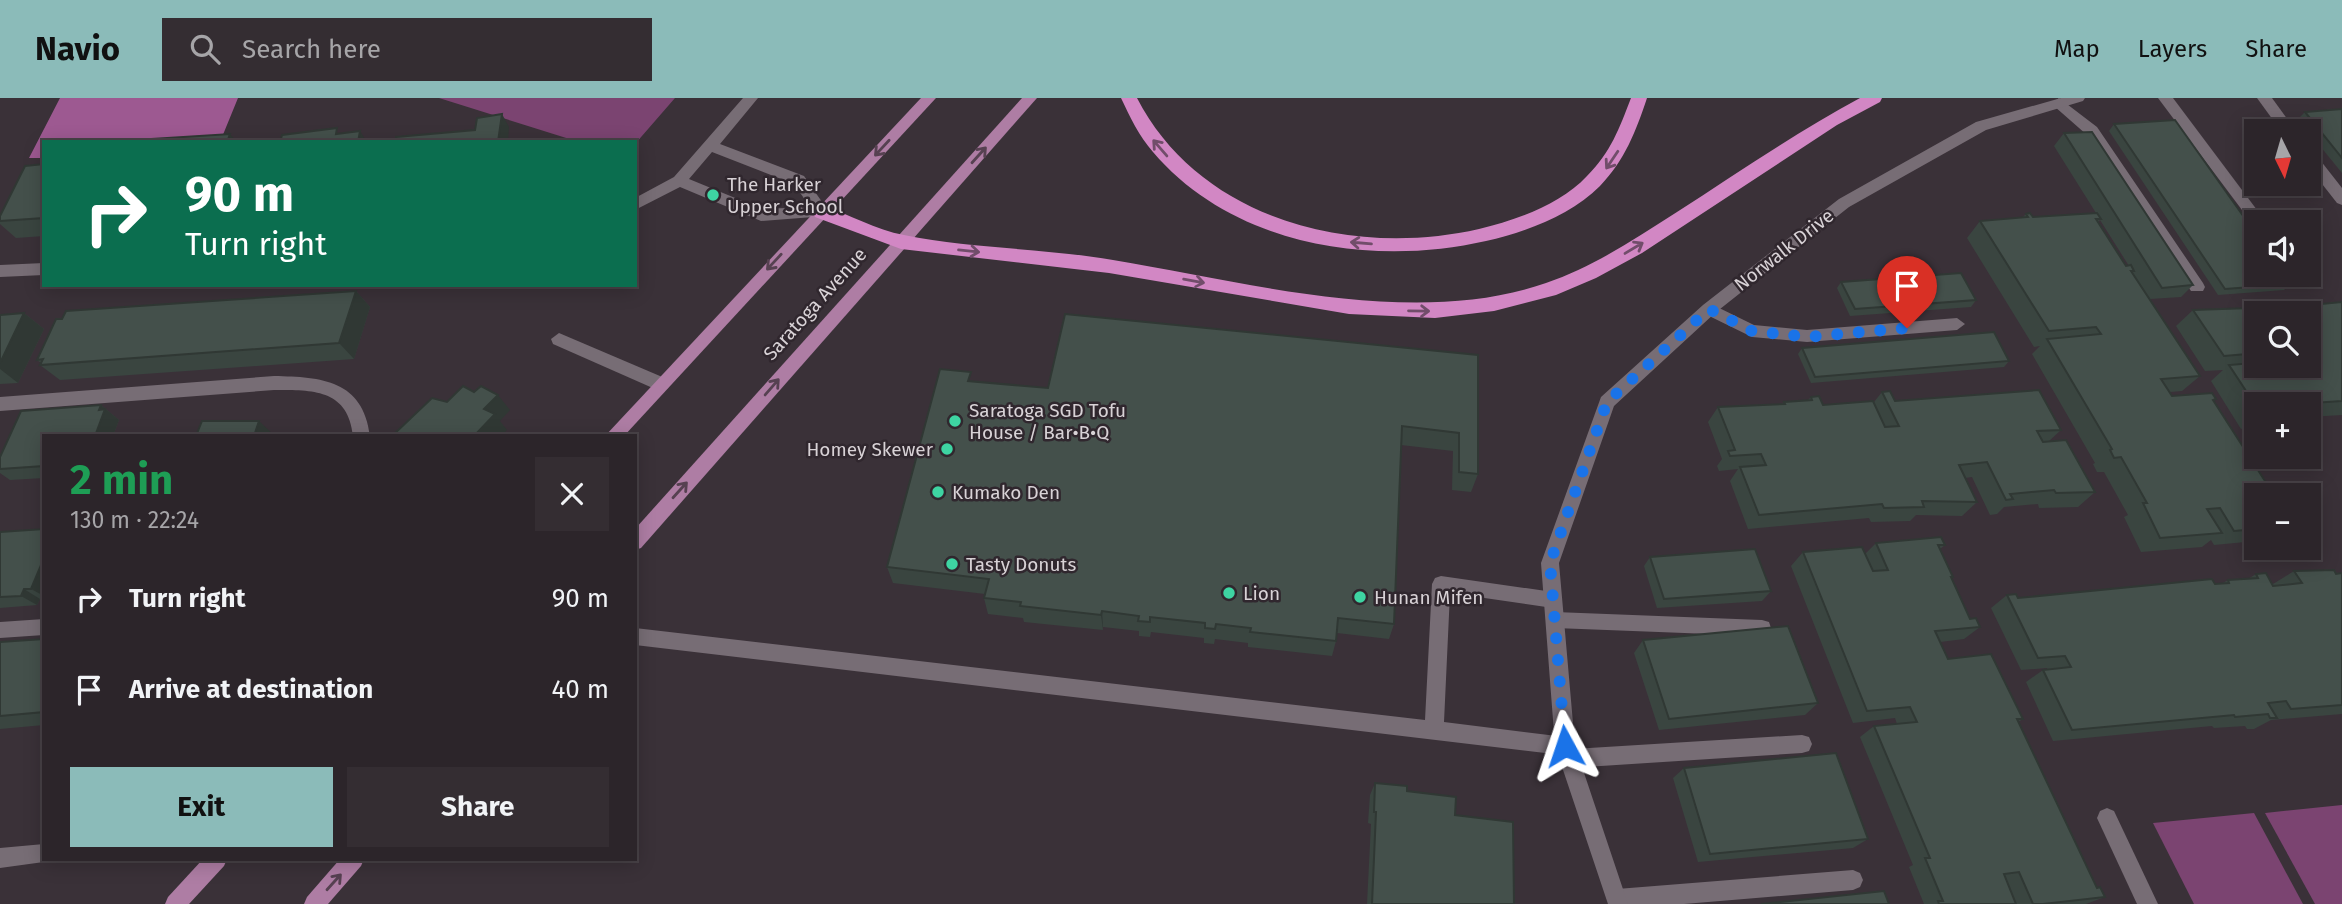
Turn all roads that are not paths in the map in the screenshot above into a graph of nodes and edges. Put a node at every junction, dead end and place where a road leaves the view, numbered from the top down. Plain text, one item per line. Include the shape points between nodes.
1 (751, 98) edge
2 (929, 98) edge
3 (1030, 98) edge
4 (1129, 98) edge
5 (1639, 98) edge
6 (1874, 98) edge
7 (2078, 98) edge
8 (2165, 98) edge
9 (2264, 98) edge
10 (2059, 103) junction
11 (2280, 119) edge
12 (711, 146) junction
13 (2321, 172) edge
14 (679, 181) junction
15 (2342, 199) edge
16 (637, 204) edge
17 (2250, 210) edge
18 (821, 212) junction
19 (901, 242) junction
20 (42, 269) edge
21 (0, 271) edge
22 (2197, 287) dead end
23 (1709, 309) junction
24 (1957, 324) dead end
25 (559, 339) dead end
26 (662, 384) junction
27 (0, 404) edge
28 (362, 434) edge
29 (615, 434) edge
30 (637, 540) edge
31 (1553, 600) junction
32 (1555, 620) junction
33 (42, 627) edge
34 (1762, 628) edge
35 (0, 631) edge
36 (637, 636) edge
37 (1434, 731) junction
38 (1802, 744) dead end
39 (1568, 752) junction
40 (2107, 818) dead end
41 (42, 854) edge
42 (0, 858) edge
43 (215, 861) edge
44 (352, 861) edge
45 (1853, 880) dead end
46 (1618, 902) edge
47 (175, 904) edge
48 (314, 904) edge
49 (2148, 904) edge

1 - 12 street
2 -> 18 main road
19 -> 3 main road, Saratoga Avenue
5 -> 4 highway via 1623,144 1605,170 1580,193 1545,215 1503,231 1409,245 1308,235 1221,199 1182,173 1157,146
19 -> 6 highway via 1109,266 1349,307 1435,311 1494,304 1549,290 1590,273
7 - 10 street, Norwalk Drive
8 - 17 street
9 - 11 street
10 - 22 street via 2092,131
10 - 23 street, Norwalk Drive via 1981,126 1844,203
12 - 14 street
12 - 18 street via 799,180
13 - 15 street
14 - 16 street
14 - 18 street via 761,215
18 - 19 highway
18 -> 26 main road
30 -> 19 main road, Saratoga Avenue
20 - 21 street
23 - 24 street via 1752,331 1807,337
23 - 31 street, Norwalk Drive via 1607,402 1550,563
25 - 26 street
26 - 29 main road
27 - 28 street via 308,383 349,399 362,417
31 - 32 street, Norwalk Drive
31 - 37 street via 1441,584
32 - 34 street
32 - 39 street, Norwalk Drive
33 - 35 street
36 - 37 street
37 - 39 street
38 - 39 street via 1628,757
39 - 46 street, Norwalk Drive
40 - 49 street
41 - 42 street
43 - 47 main road
48 -> 44 main road
45 - 46 street

